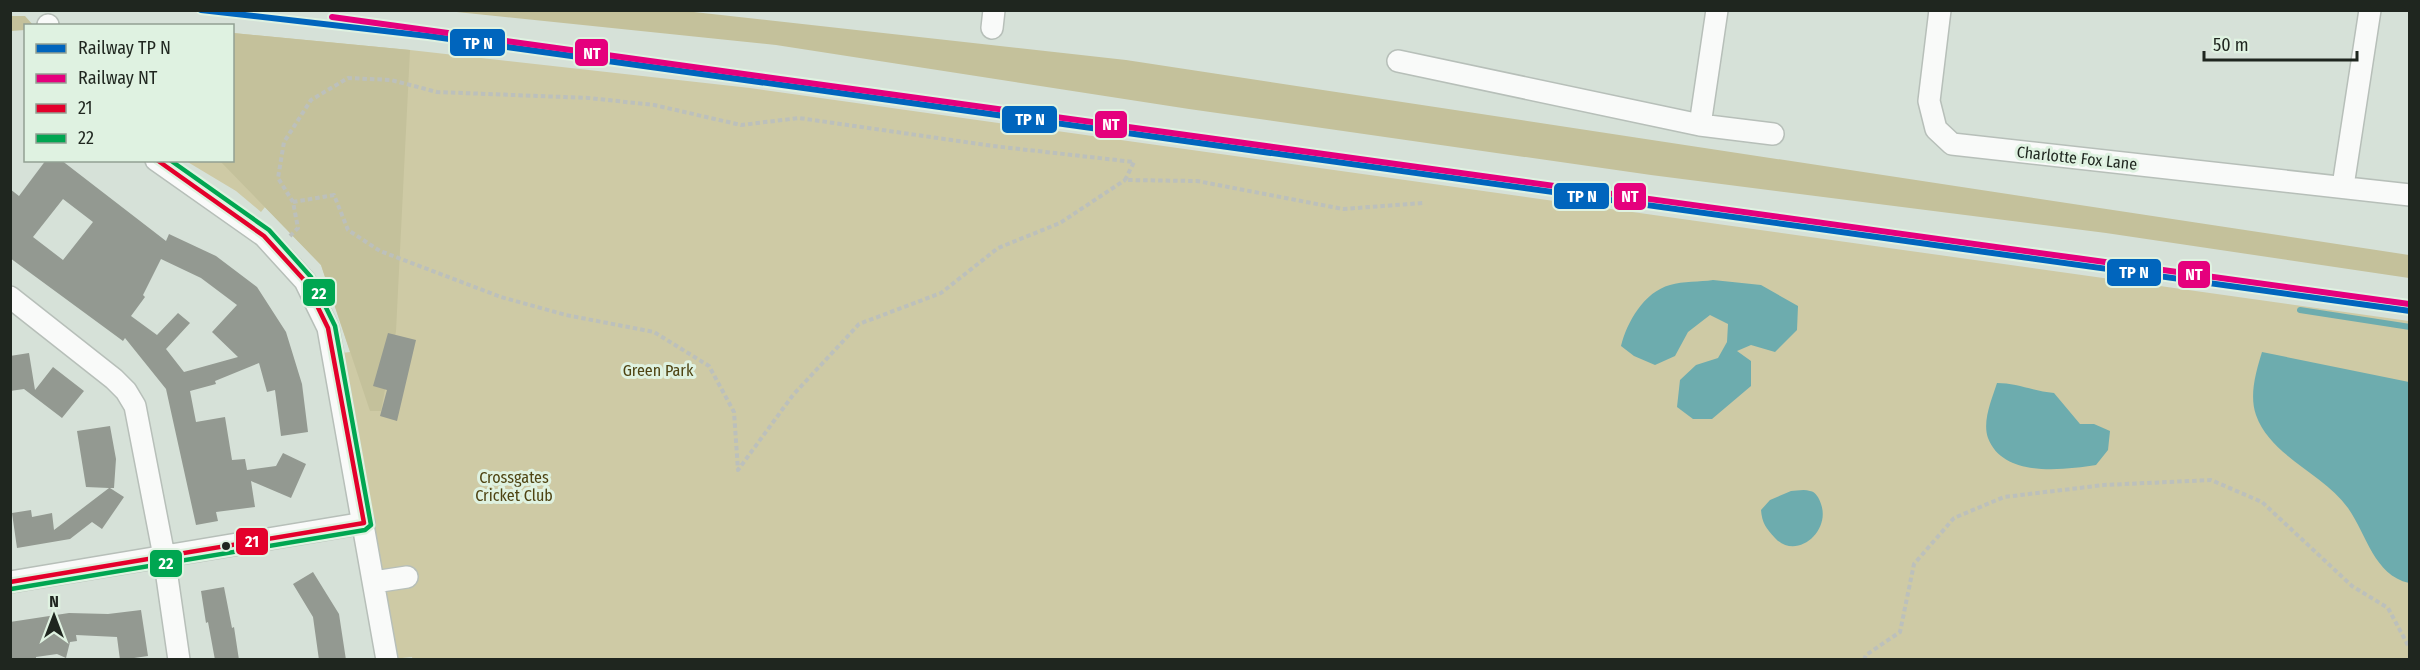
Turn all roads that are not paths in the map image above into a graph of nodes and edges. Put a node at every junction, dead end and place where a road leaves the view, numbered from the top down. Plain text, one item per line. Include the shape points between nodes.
1 (1717, 10) edge
2 (1940, 10) edge
3 (2370, 10) edge
4 (1398, 62) dead end
5 (1700, 125) junction
6 (1773, 134) dead end
7 (159, 162) edge
8 (2343, 186) junction
9 (2409, 195) edge
10 (10, 297) edge
11 (364, 523) junction
12 (164, 556) junction
13 (407, 577) dead end
14 (10, 582) edge
15 (374, 582) junction
16 (179, 660) edge
17 (387, 660) edge

1 - 5 street
2 - 8 street, Charlotte Fox Lane via 1929,101 1936,129 1952,144
3 - 8 street
4 - 5 street
5 - 6 street
7 - 11 street via 264,236 305,281 328,328
8 - 9 street, Charlotte Fox Lane
10 - 12 street via 114,379 131,398 140,422
11 - 12 street
11 - 15 street
12 - 14 street
12 - 16 street
13 - 15 street
15 - 17 street

